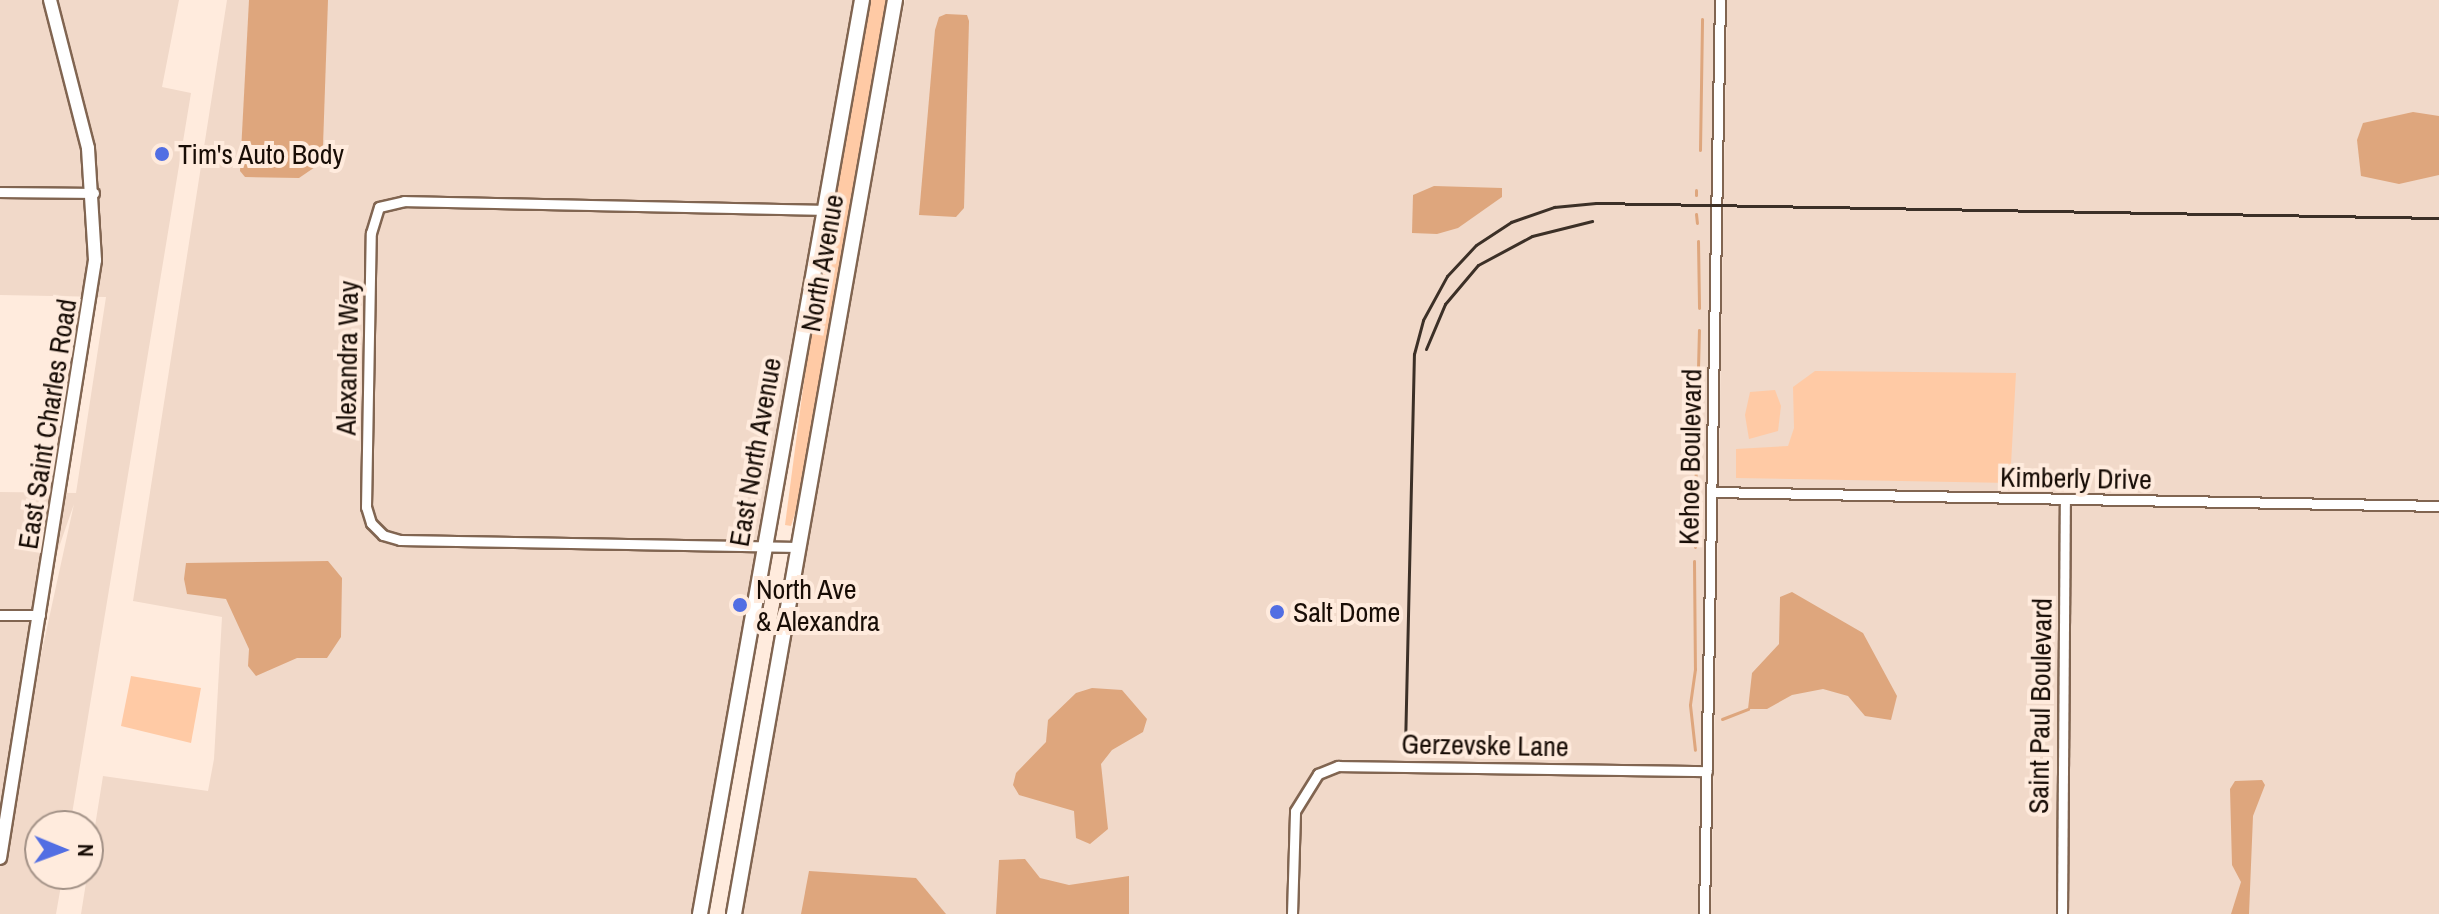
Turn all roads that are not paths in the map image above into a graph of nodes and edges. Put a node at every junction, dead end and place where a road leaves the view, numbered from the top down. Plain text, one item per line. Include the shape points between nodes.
1 (50, 0) edge
2 (862, 0) edge
3 (895, 0) edge
4 (1720, 0) edge
5 (0, 192) edge
6 (94, 193) junction
7 (824, 210) junction
8 (1712, 492) junction
9 (2065, 499) junction
10 (2439, 506) edge
11 (765, 545) junction
12 (798, 547) junction
13 (0, 615) edge
14 (40, 615) junction
15 (1707, 771) junction
16 (0, 858) edge
17 (700, 914) edge
18 (734, 914) edge
19 (1292, 914) edge
20 (1704, 914) edge
21 (2062, 914) edge

1 - 6 street, East Saint Charles Road via 86,134
2 - 7 main road, East North Avenue
3 - 12 main road, North Avenue
4 - 8 street, Kehoe Boulevard
5 - 6 street
6 - 14 street, East Saint Charles Road via 92,296
7 - 11 main road, East North Avenue
7 - 11 street, Alexandra Way via 404,201 379,207 372,226 366,507 376,530 400,540
8 - 9 street, Kimberly Drive
8 - 15 street, Kehoe Boulevard
9 - 10 street, Kimberly Drive
9 - 21 street, Saint Paul Boulevard
11 - 12 street, Alexandra Way
11 - 17 main road, East North Avenue
12 - 18 main road, North Avenue
13 - 14 street
14 - 16 street, East Saint Charles Road
15 - 19 street, Gerzevske Lane via 1345,764 1318,774 1300,799 1294,822
15 - 20 street, Kehoe Boulevard

